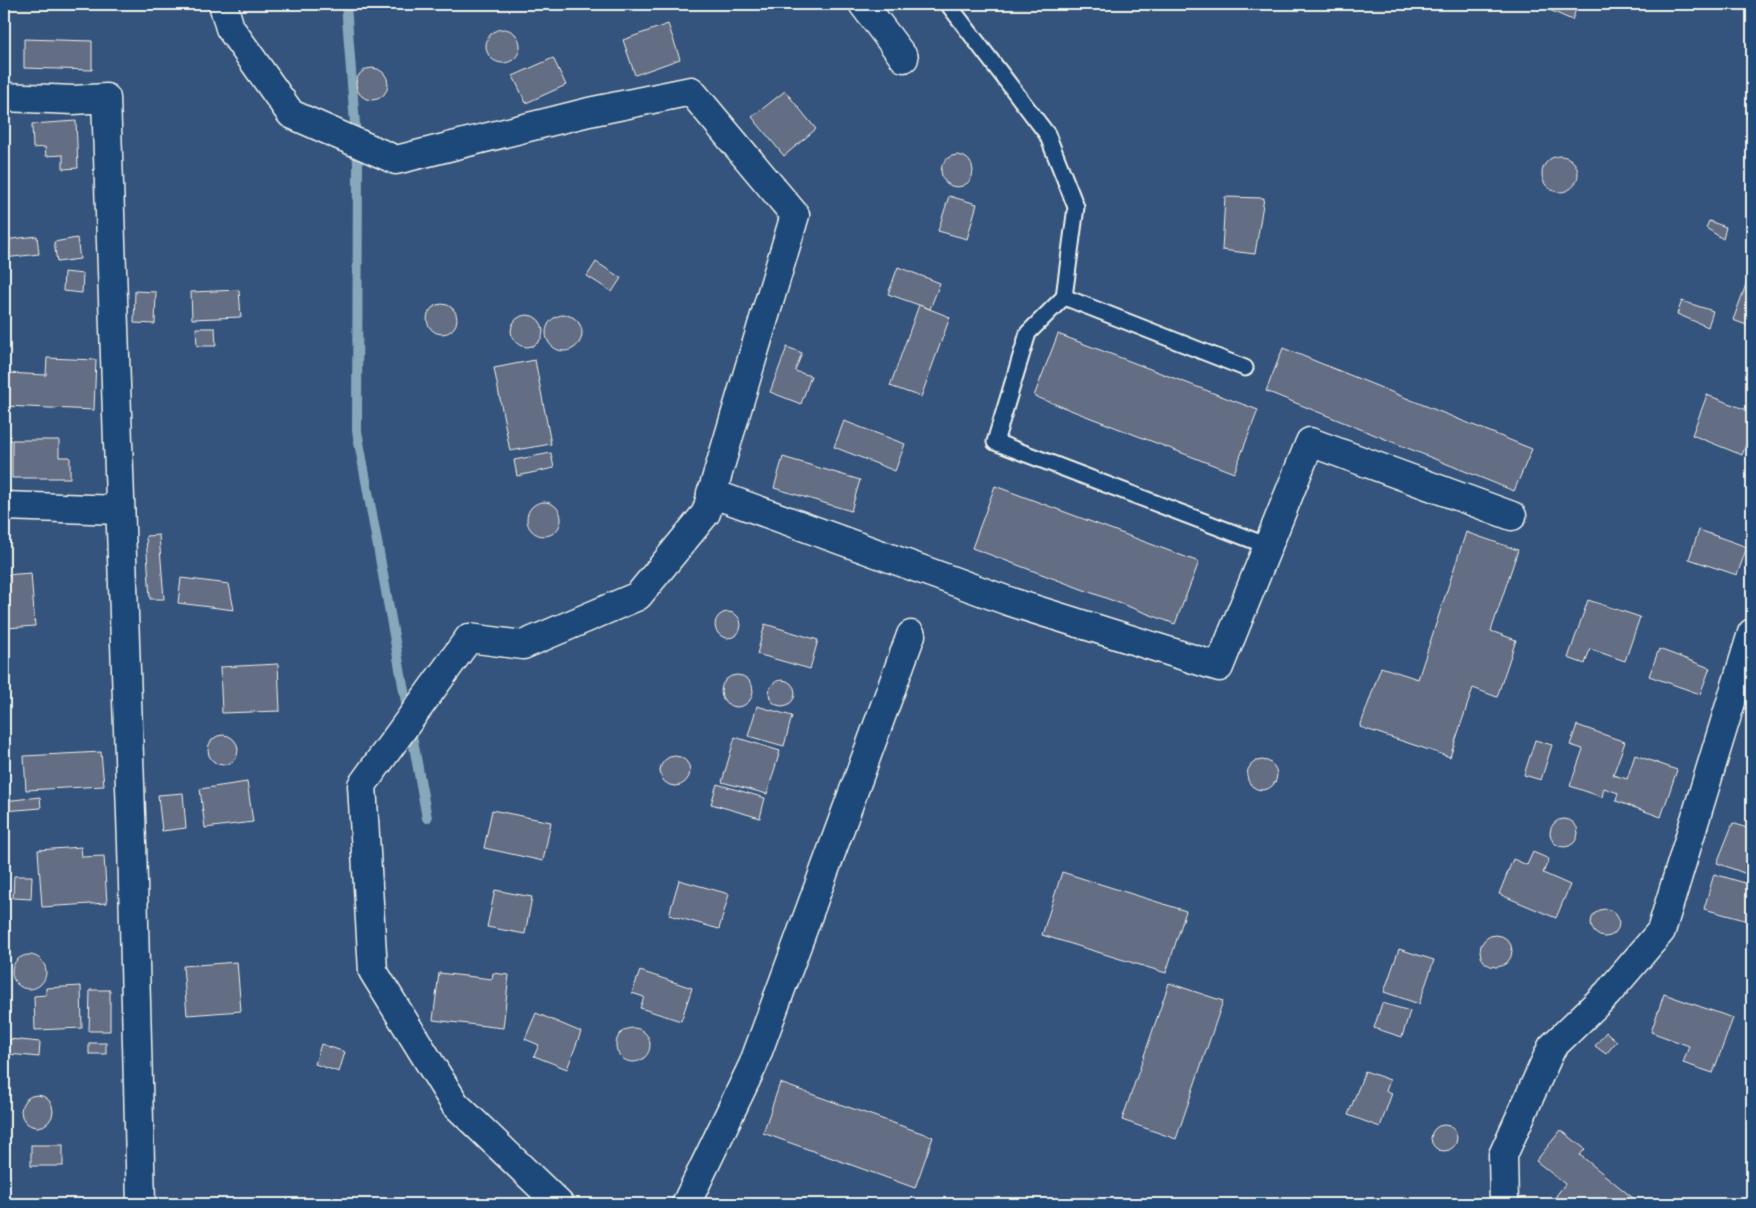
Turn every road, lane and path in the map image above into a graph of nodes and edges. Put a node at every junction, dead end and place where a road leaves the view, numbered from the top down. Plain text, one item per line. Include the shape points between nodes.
1 (223, 4) edge
2 (863, 4) edge
3 (948, 4) edge
4 (904, 58) dead end
5 (4, 97) edge
6 (1064, 297) junction
7 (1245, 368) dead end
8 (711, 493) junction
9 (4, 506) edge
10 (120, 510) junction
11 (1512, 516) dead end
12 (1268, 546) junction
13 (1752, 633) edge
14 (911, 634) dead end
15 (141, 1204) edge
16 (559, 1204) edge
17 (686, 1204) edge
18 (1504, 1204) edge

1 - 8 street via 230,28 291,114 396,160 691,90 796,215
2 - 4 street
3 - 6 lane via 1047,134 1076,207
5 - 10 street via 106,98
6 - 7 lane
6 - 12 lane via 1028,333 995,442
8 - 12 street via 1011,602 1219,667
8 - 16 street via 706,513 638,596 524,645 469,638 362,785 373,971 456,1104
9 - 10 street
10 - 15 street
11 - 12 street via 1310,442
13 - 18 street via 1661,931 1607,994 1552,1047 1503,1155
14 - 17 street via 753,1065

